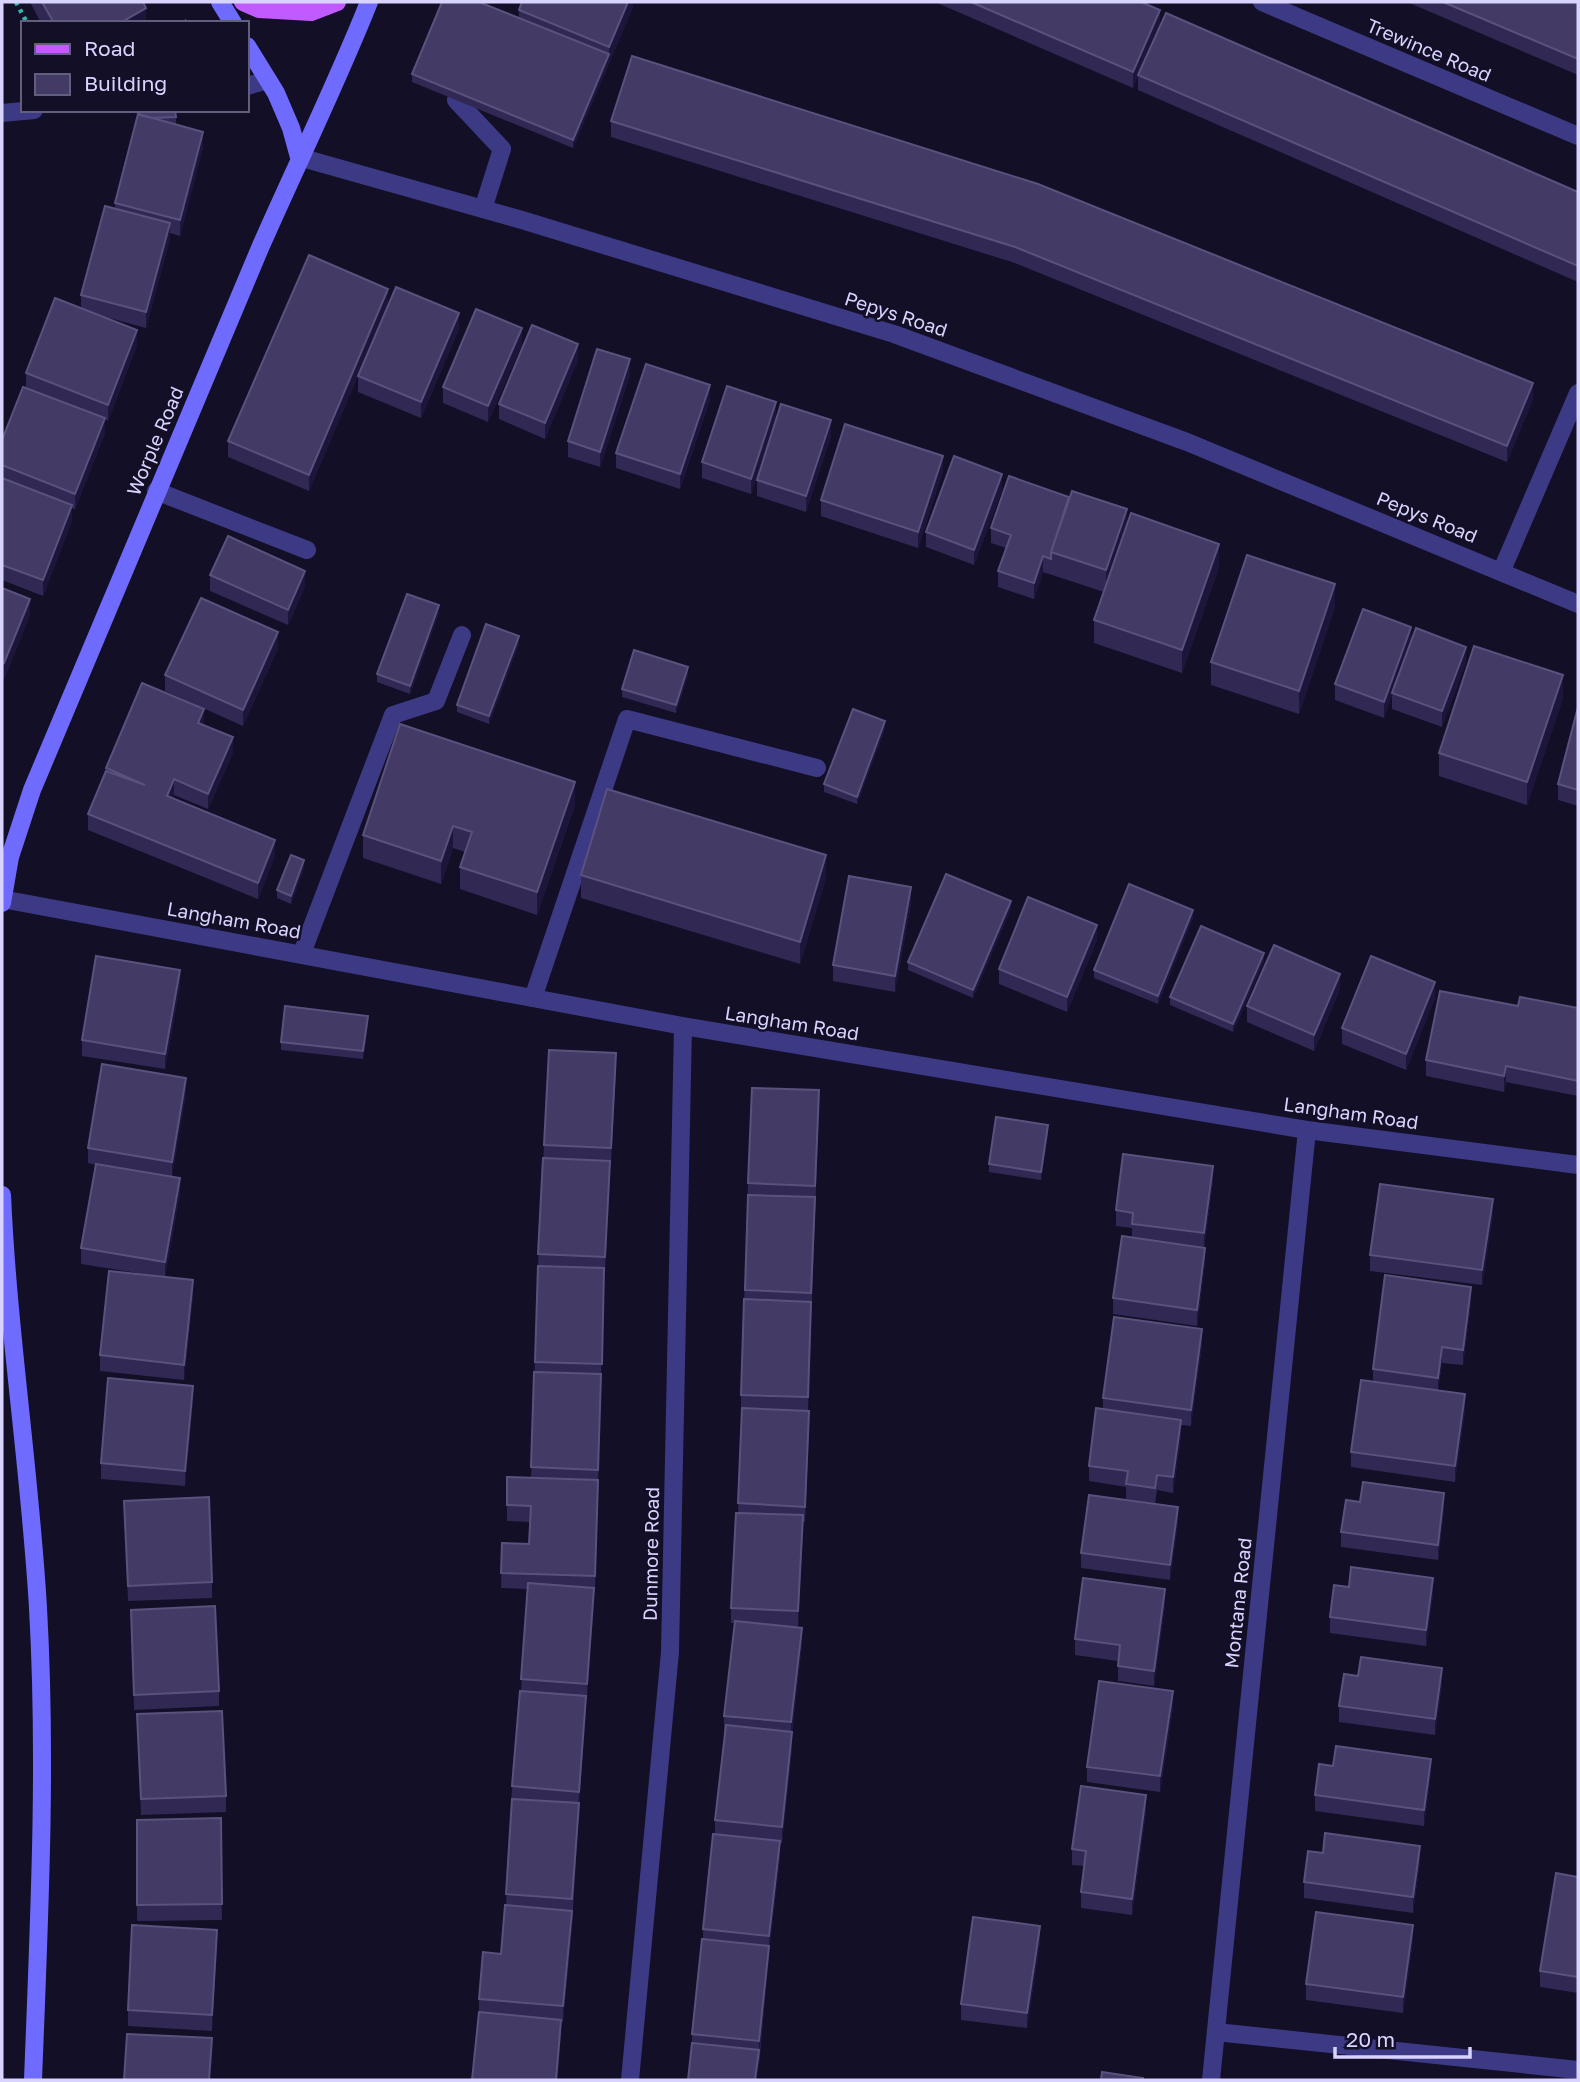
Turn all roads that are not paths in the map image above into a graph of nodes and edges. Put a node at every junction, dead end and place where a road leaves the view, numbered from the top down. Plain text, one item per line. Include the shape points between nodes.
1 (220, 2) edge
2 (243, 2) edge
3 (337, 2) edge
4 (369, 2) edge
5 (1262, 2) edge
6 (232, 21) edge
7 (248, 48) edge
8 (472, 63) edge
9 (268, 80) junction
10 (248, 86) edge
11 (21, 111) edge
12 (2, 113) edge
13 (1578, 136) edge
14 (299, 157) junction
15 (483, 209) junction
16 (1578, 393) edge
17 (156, 491) junction
18 (307, 550) dead end
19 (1502, 570) junction
20 (1578, 604) edge
21 (461, 635) dead end
22 (817, 768) dead end
23 (2, 900) edge
24 (302, 953) junction
25 (533, 998) junction
26 (683, 1026) junction
27 (1307, 1130) junction
28 (1578, 1165) edge
29 (2, 1195) edge
30 (1216, 2032) junction
31 (1578, 2070) edge
32 (33, 2080) edge
33 (630, 2080) edge
34 (1211, 2080) edge

1 - 6 main road
2 - 3 main road via 259,9 311,12
4 - 14 main road, Worple Road
5 - 13 street, Trewince Road
7 - 9 main road
8 - 15 street via 456,100 502,149
9 - 10 street
9 - 14 main road via 292,128
11 - 12 street
14 - 15 street, Pepys Road
14 - 17 main road, Worple Road
15 - 19 street, Pepys Road via 894,334 1187,442
16 - 19 street
17 - 18 street
17 - 23 main road, Worple Road via 19,824
19 - 20 street, Pepys Road
21 - 24 street via 436,701 393,715
22 - 25 street via 627,719
23 - 24 street, Langham Road
24 - 25 street, Langham Road
25 - 26 street, Langham Road
26 - 27 street, Langham Road
26 - 33 street, Dunmore Road via 670,1652
27 - 28 street, Langham Road
27 - 30 street, Montana Road
29 - 32 main road via 38,1612 40,1839
30 - 31 street
30 - 34 street, Montana Road

